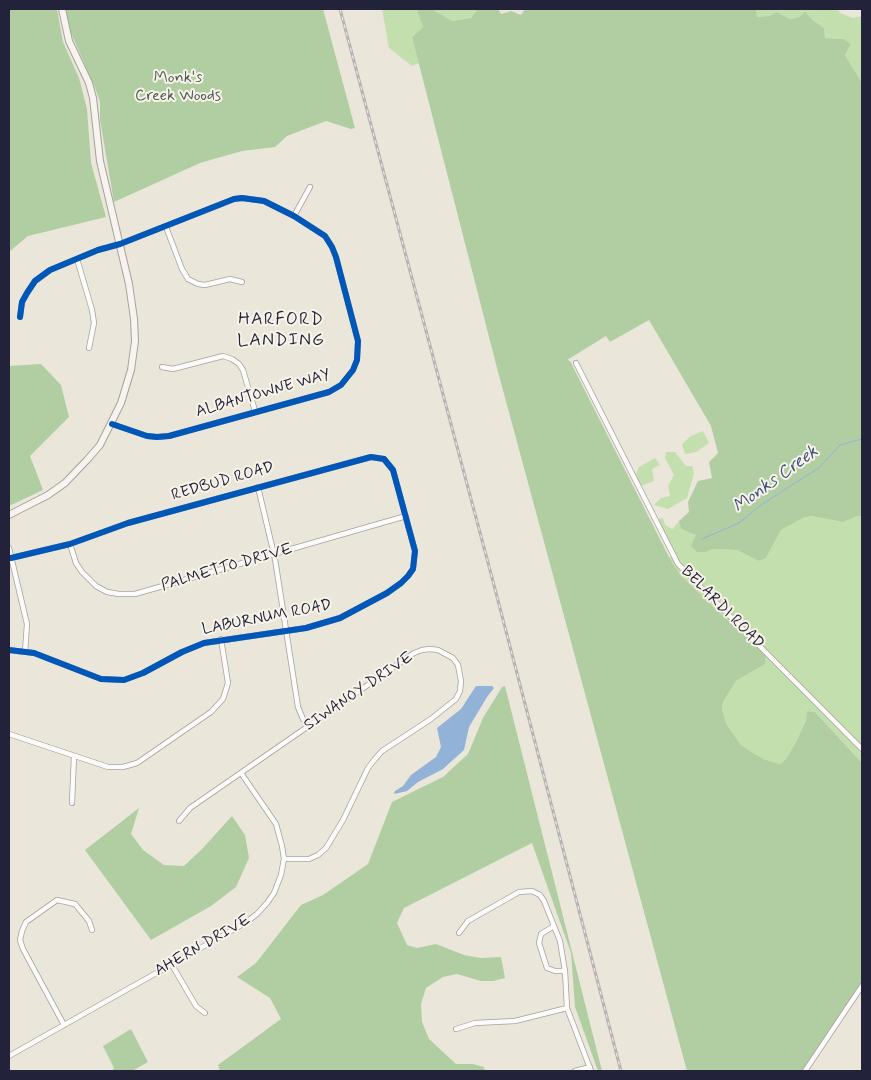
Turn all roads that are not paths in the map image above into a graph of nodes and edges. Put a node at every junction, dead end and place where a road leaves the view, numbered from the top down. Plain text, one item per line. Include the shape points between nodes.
1 (62, 9) edge
2 (310, 187) dead end
3 (294, 216) junction
4 (166, 227) junction
5 (120, 244) junction
6 (77, 259) junction
7 (242, 282) dead end
8 (20, 317) dead end
9 (89, 348) dead end
10 (576, 363) dead end
11 (162, 367) dead end
12 (255, 412) junction
13 (112, 424) junction
14 (258, 487) junction
15 (9, 515) edge
16 (406, 516) junction
17 (70, 544) junction
18 (9, 548) edge
19 (274, 554) junction
20 (11, 558) junction
21 (287, 630) junction
22 (221, 639) junction
23 (9, 650) edge
24 (25, 652) junction
25 (308, 726) junction
26 (9, 734) edge
27 (862, 749) edge
28 (74, 756) junction
29 (241, 773) junction
30 (72, 803) dead end
31 (179, 821) dead end
32 (284, 859) junction
33 (554, 926) junction
34 (92, 930) dead end
35 (459, 933) dead end
36 (172, 965) junction
37 (565, 971) junction
38 (862, 986) edge
39 (567, 1008) junction
40 (205, 1013) dead end
41 (64, 1025) junction
42 (456, 1029) dead end
43 (9, 1056) edge
44 (591, 1069) edge
45 (575, 1071) edge
46 (805, 1071) edge

1 - 5 street via 69,41 93,98 100,161
2 - 3 street
3 - 4 street, ALBANTOWNE WAY via 264,201 242,198
3 - 12 street, ALBANTOWNE WAY via 319,231 332,247 358,340 357,360 348,378 329,392
4 - 5 street, ALBANTOWNE WAY
4 - 7 street via 188,279 205,285 230,280
5 - 6 street, ALBANTOWNE WAY
5 - 13 street via 134,319 134,341 131,370
6 - 8 street, ALBANTOWNE WAY via 50,270 35,281 22,302
6 - 9 street via 94,323
10 - 27 street, BELARDI ROAD via 678,564
11 - 12 street via 172,369 223,356 232,359 243,370
12 - 13 street, ALBANTOWNE WAY via 162,437 147,436
13 - 15 street via 87,460 64,482 48,495
14 - 16 street, REDBUD ROAD via 366,457 377,457 386,461 393,470
14 - 17 street, REDBUD ROAD via 128,523
14 - 19 street
16 - 19 street, PALMETTO DRIVE
16 - 21 street, LABURNUM ROAD via 415,560 402,583 340,618
17 - 19 street, PALMETTO DRIVE via 76,563 89,580 107,592 126,595
17 - 20 street, REDBUD ROAD
18 - 20 street
19 - 21 street
20 - 24 street via 27,624
21 - 22 street, LABURNUM ROAD
21 - 25 street via 298,707
22 - 24 street, LABURNUM ROAD via 182,652 134,677 113,681 92,677 54,660
22 - 28 street via 228,683 223,699 211,712 129,766 108,767
23 - 24 street, LABURNUM ROAD
25 - 29 street, SIWANOY DRIVE
25 - 32 street, SIWANOY DRIVE via 422,650 438,650 458,664 461,681 456,699 375,759 326,848 309,859
26 - 28 street
28 - 30 street
29 - 31 street, SIWANOY DRIVE via 190,808
29 - 32 street, AHERN DRIVE via 276,824
32 - 36 street, AHERN DRIVE via 274,892 257,914
33 - 35 street via 540,895 526,890 468,921
33 - 37 street
33 - 37 street via 541,934 539,943 547,968
34 - 41 street via 90,921 75,904 57,900 26,922 22,931 23,949
36 - 40 street via 196,1006
36 - 41 street, AHERN DRIVE
37 - 39 street
38 - 46 street
39 - 42 street via 516,1021 475,1023
39 - 44 street
41 - 43 street, AHERN DRIVE
44 - 45 street

